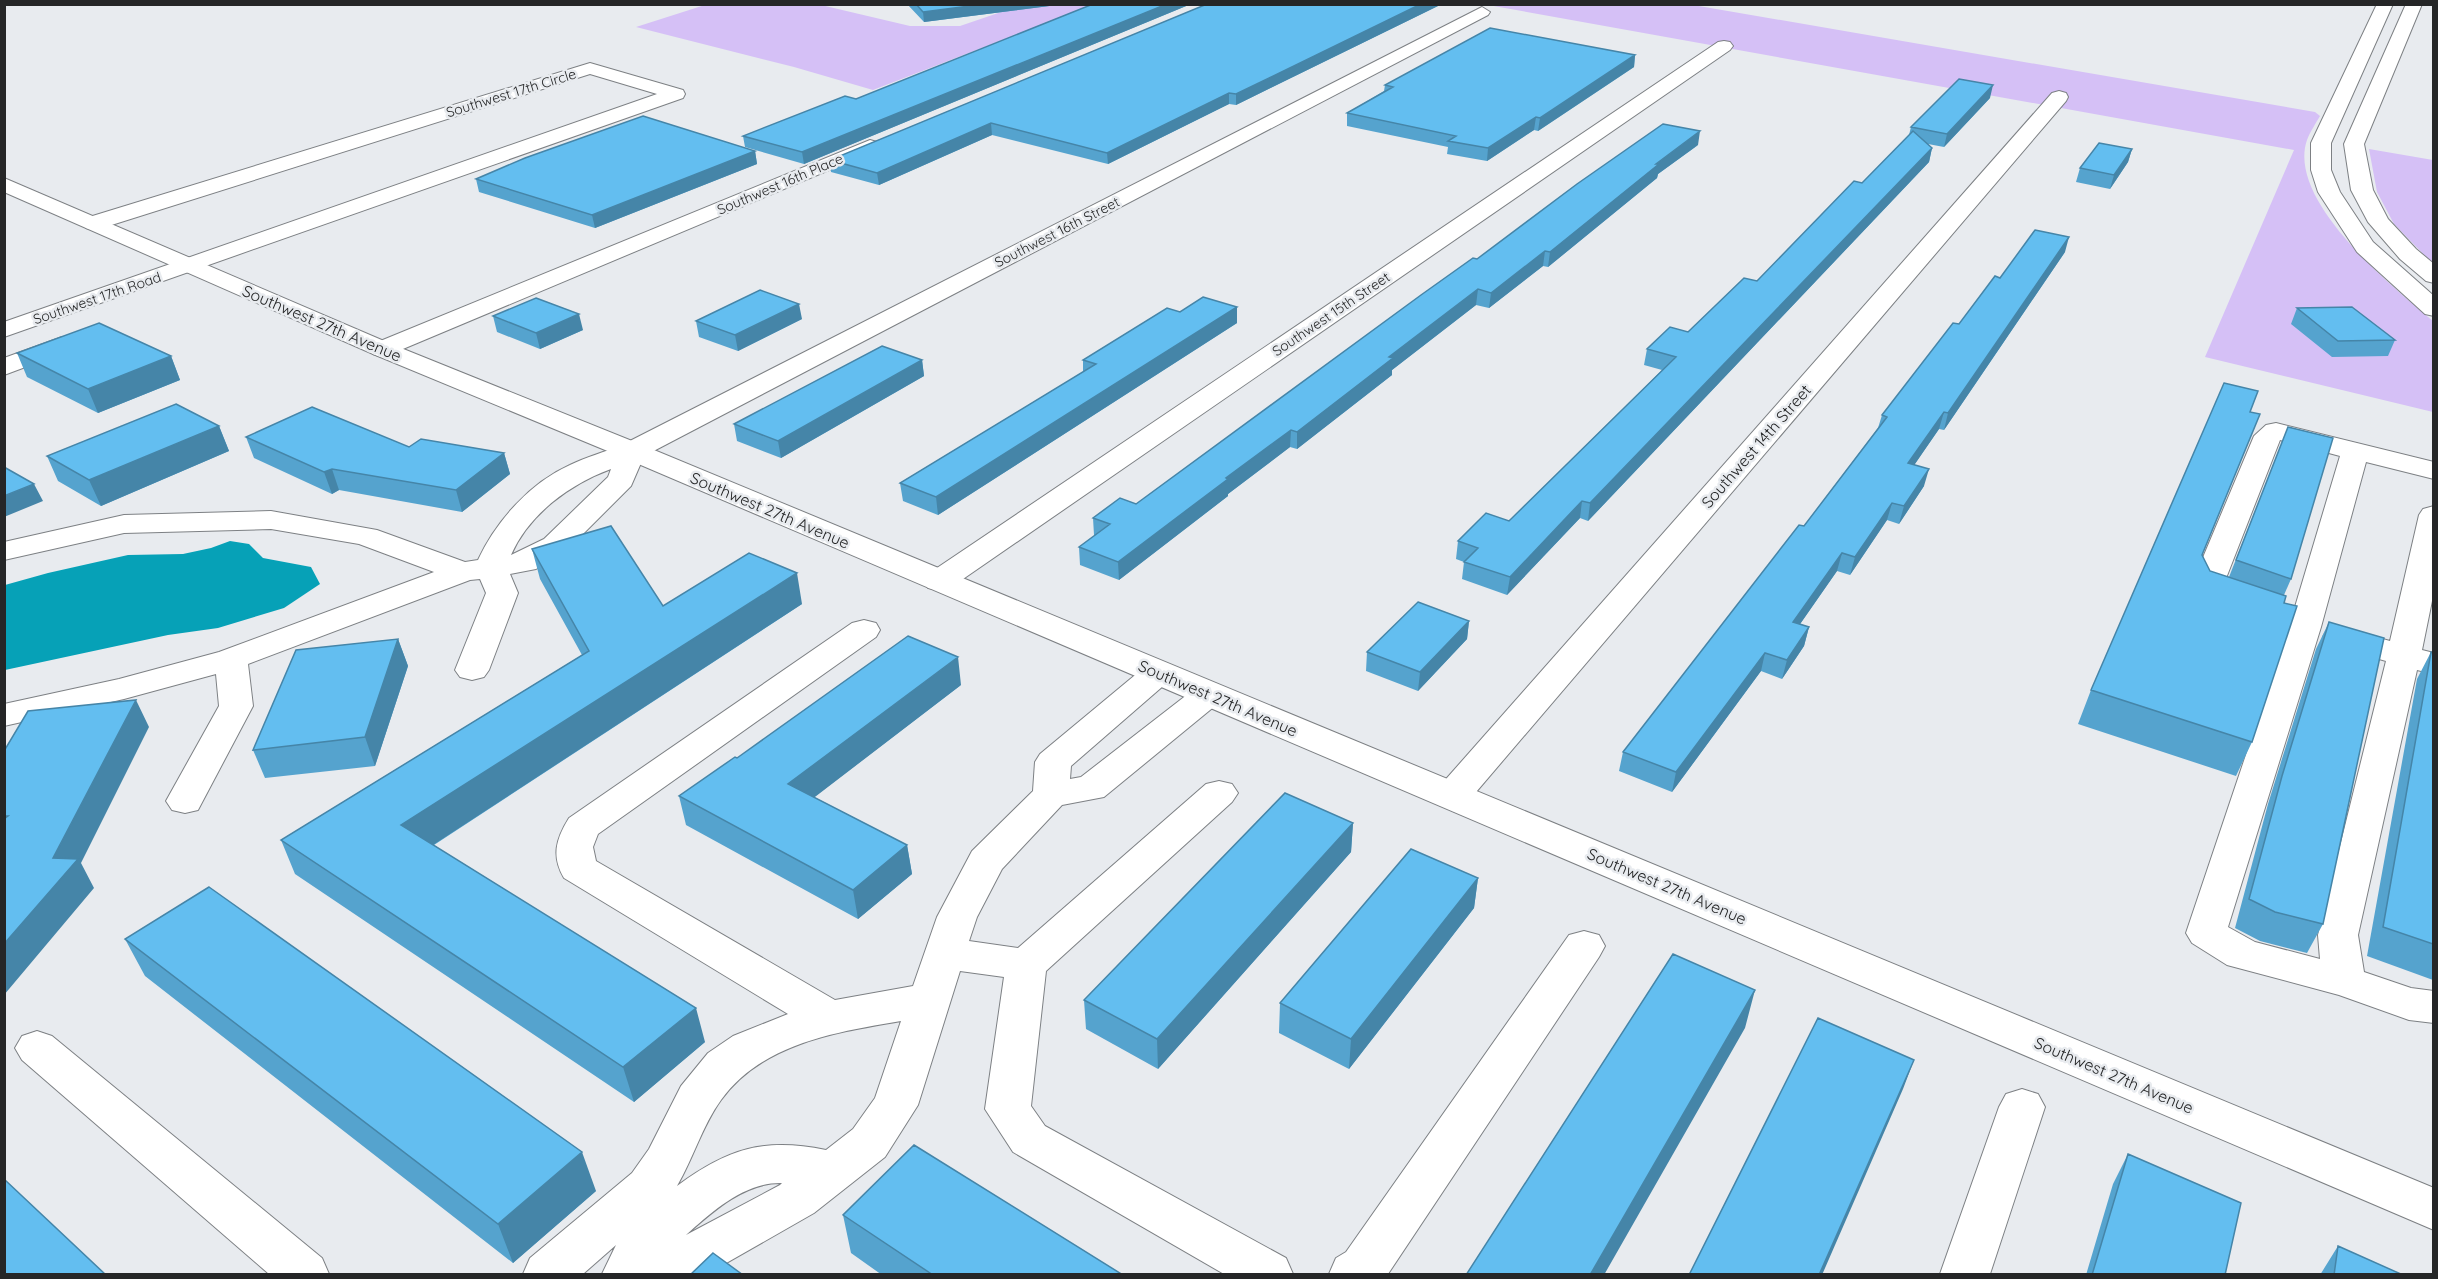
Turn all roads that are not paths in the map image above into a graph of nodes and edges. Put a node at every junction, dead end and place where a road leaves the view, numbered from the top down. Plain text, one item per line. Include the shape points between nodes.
1 (2414, 4) edge
2 (1482, 12) dead end
3 (2380, 17) edge
4 (2403, 28) junction
5 (1724, 46) dead end
6 (2345, 93) junction
7 (2060, 97) dead end
8 (2374, 98) junction
9 (893, 137) edge
10 (4, 184) edge
11 (94, 224) junction
12 (190, 265) junction
13 (2433, 276) edge
14 (2429, 301) edge
15 (4, 330) edge
16 (78, 340) edge
17 (382, 349) junction
18 (4, 367) edge
19 (632, 451) junction
20 (2355, 451) junction
21 (2433, 471) edge
22 (2433, 515) edge
23 (522, 517) junction
24 (578, 522) junction
25 (4, 551) edge
26 (477, 569) junction
27 (939, 581) junction
28 (2279, 619) junction
29 (864, 630) dead end
30 (231, 659) junction
31 (2419, 659) edge
32 (472, 670) dead end
33 (1158, 673) junction
34 (1209, 694) junction
35 (4, 716) edge
36 (1219, 793) dead end
37 (1051, 794) junction
38 (1452, 796) junction
39 (185, 801) dead end
40 (1584, 946) dead end
41 (945, 953) junction
42 (1026, 965) junction
43 (2348, 982) junction
44 (929, 1000) junction
45 (2433, 1008) edge
46 (828, 1017) junction
47 (37, 1048) dead end
48 (2022, 1107) dead end
49 (833, 1171) junction
50 (2433, 1210) edge
51 (296, 1272) edge
52 (548, 1275) edge
53 (627, 1275) edge
54 (675, 1275) edge
55 (1268, 1275) edge
56 (1354, 1275) edge
57 (1965, 1275) edge

1 - 4 street
2 - 19 street, Southwest 16th Street
3 - 4 street
3 - 6 street
4 - 8 street
5 - 27 street, Southwest 15th Street
6 - 8 street
6 - 14 street via 2321,143 2320,170 2329,192 2365,247
7 - 38 street, Southwest 14th Street
8 - 13 street via 2354,144 2362,190 2379,222
9 - 17 street, Southwest 16th Place
10 - 11 street, Southwest 27th Avenue
11 - 12 street, Southwest 27th Avenue
11 - 12 street, Southwest 17th Circle via 590,68 676,94
12 - 15 street, Southwest 17th Road
12 - 17 street, Southwest 27th Avenue
16 - 18 street
17 - 19 street, Southwest 27th Avenue
19 - 23 street, Southwest 16th Street via 579,471 543,494
19 - 24 street via 621,480
19 - 27 street, Southwest 27th Avenue
20 - 21 street
20 - 28 street
20 - 28 street via 2276,431 2268,436 2207,586 2209,594
22 - 31 street
23 - 24 street
23 - 26 street, Southwest 16th Street
24 - 26 street via 555,545 525,562
25 - 26 street via 123,524 271,520 366,536
26 - 30 street
26 - 32 street via 502,594
27 - 33 street, Southwest 27th Avenue
28 - 31 street
28 - 43 street via 2206,933 2242,954
29 - 46 street via 582,827 574,847 578,868
30 - 35 street via 124,689
30 - 39 street via 236,706
31 - 43 street via 2338,935 2341,965
33 - 34 street, Southwest 27th Avenue
33 - 37 street via 1053,762
34 - 37 street via 1091,788
34 - 38 street, Southwest 27th Avenue
36 - 42 street
37 - 41 street via 986,861 957,917
38 - 50 street, Southwest 27th Avenue
40 - 56 street via 1364,1268
41 - 42 street
41 - 44 street
42 - 55 street via 1008,1109 1029,1139
43 - 45 street via 2409,1004
44 - 46 street
44 - 49 street via 895,1105 869,1143
46 - 52 street via 752,1047 714,1076 661,1173
47 - 51 street
48 - 57 street
49 - 53 street via 792,1163 759,1165 732,1174 685,1208 648,1242
49 - 54 street via 797,1199 693,1257

